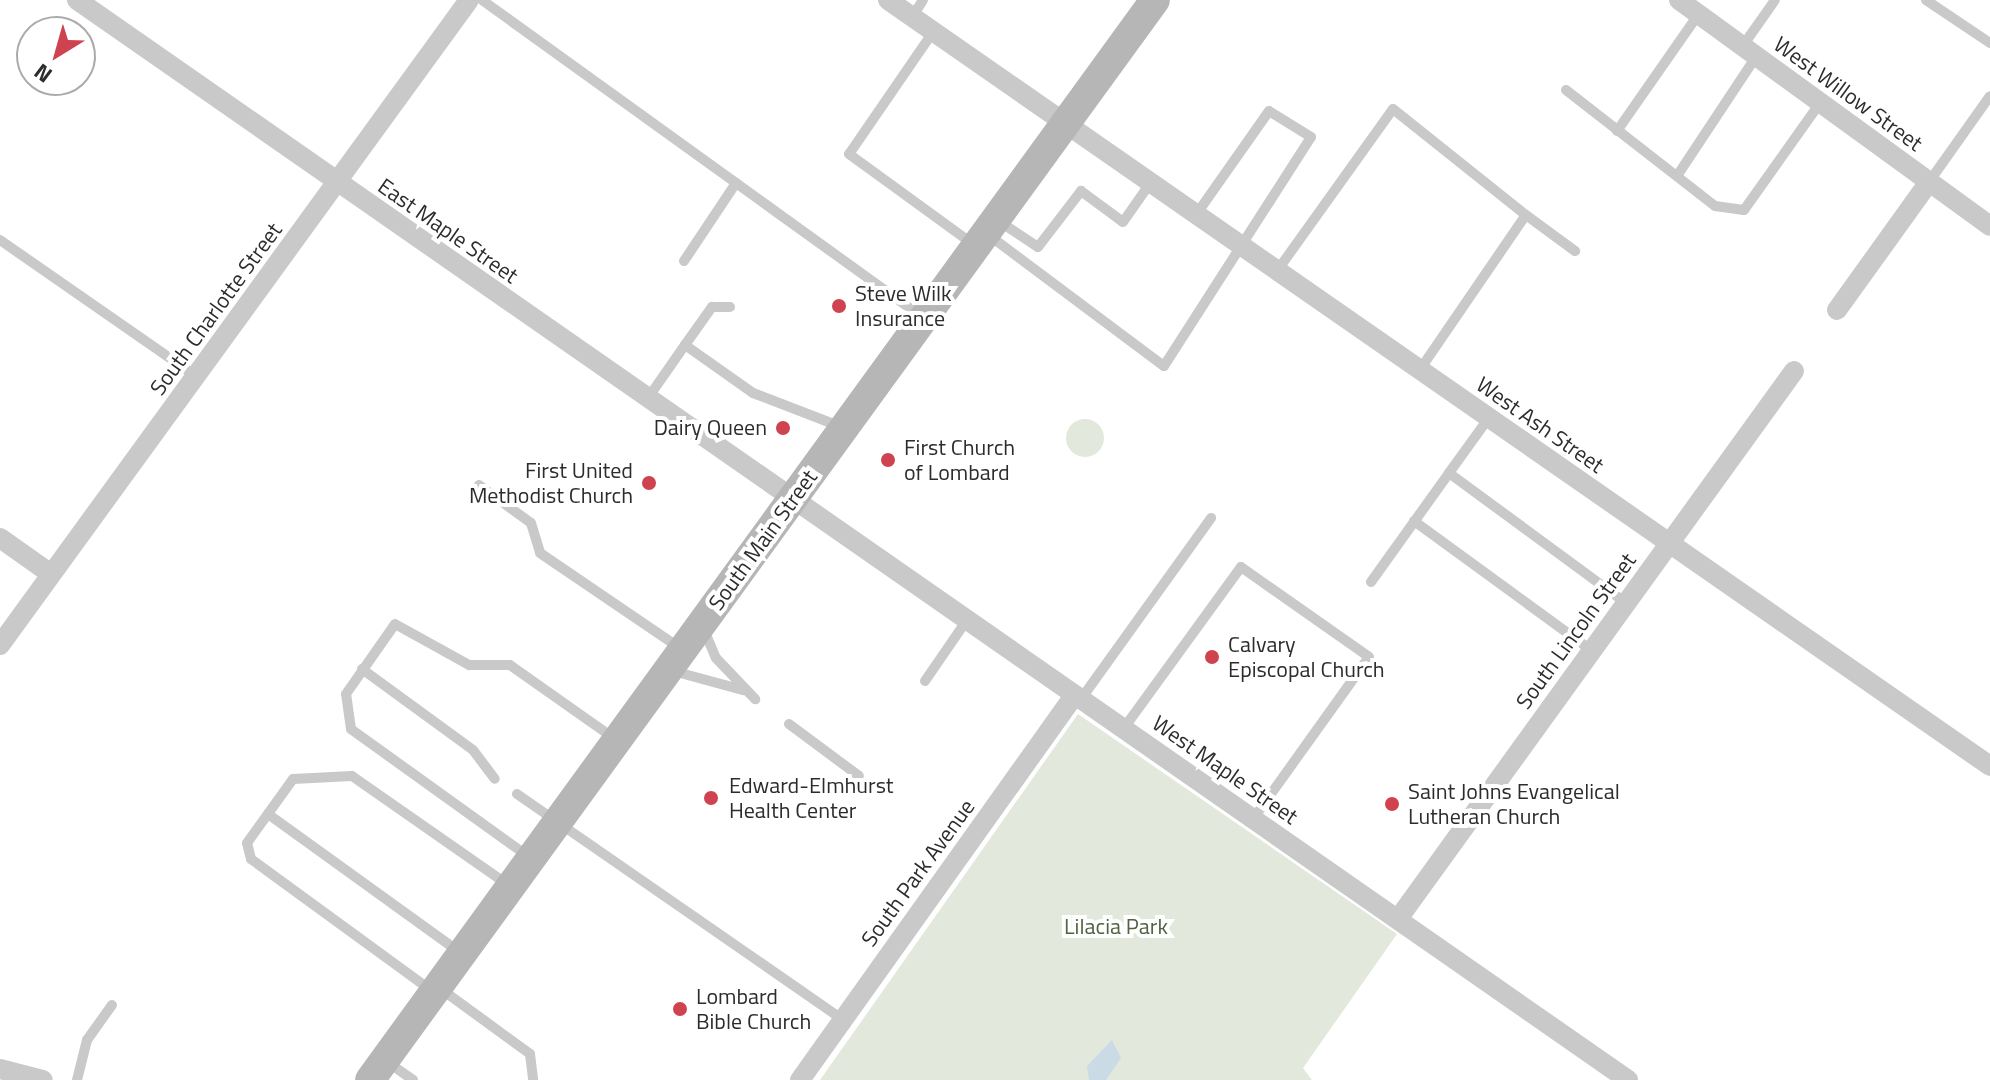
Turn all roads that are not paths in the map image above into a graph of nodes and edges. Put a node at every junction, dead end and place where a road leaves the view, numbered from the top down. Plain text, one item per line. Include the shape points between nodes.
1 (77, 0) edge
2 (469, 0) edge
3 (482, 0) edge
4 (888, 0) edge
5 (1155, 0) edge
6 (1679, 0) edge
7 (1775, 0) edge
8 (1926, 0) edge
9 (918, 8) edge
10 (1698, 15) junction
11 (933, 32) junction
12 (1990, 43) edge
13 (1749, 52) junction
14 (1566, 90) dead end
15 (1990, 96) edge
16 (1820, 103) junction
17 (1065, 122) junction
18 (1617, 131) junction
19 (1677, 176) junction
20 (1152, 182) junction
21 (1929, 182) junction
22 (736, 183) junction
23 (337, 184) junction
24 (1196, 215) junction
25 (1526, 215) junction
26 (1990, 226) edge
27 (985, 232) junction
28 (0, 240) edge
29 (1239, 244) junction
30 (1575, 251) dead end
31 (684, 261) dead end
32 (1277, 271) junction
33 (730, 307) dead end
34 (1837, 310) dead end
35 (924, 318) junction
36 (685, 345) junction
37 (1419, 371) junction
38 (1794, 371) dead end
39 (196, 376) junction
40 (648, 398) junction
41 (1488, 419) junction
42 (845, 428) junction
43 (1449, 473) junction
44 (479, 485) dead end
45 (795, 498) junction
46 (1211, 518) dead end
47 (1414, 521) junction
48 (0, 538) edge
49 (1669, 544) junction
50 (51, 574) junction
51 (1371, 582) dead end
52 (1626, 603) junction
53 (967, 620) junction
54 (701, 624) junction
55 (0, 645) edge
56 (1592, 651) junction
57 (675, 660) junction
58 (362, 669) junction
59 (925, 681) dead end
60 (745, 691) junction
61 (1078, 697) junction
62 (755, 699) dead end
63 (789, 724) dead end
64 (1124, 728) junction
65 (617, 740) junction
66 (1990, 766) edge
67 (859, 776) dead end
68 (495, 779) dead end
69 (517, 794) dead end
70 (268, 814) junction
71 (1253, 819) junction
72 (557, 822) junction
73 (531, 859) junction
74 (510, 886) junction
75 (1398, 919) junction
76 (461, 954) junction
77 (435, 990) junction
78 (112, 1005) dead end
79 (843, 1020) junction
80 (0, 1069) edge
81 (377, 1070) edge
82 (43, 1080) edge
83 (77, 1080) edge
84 (413, 1080) edge
85 (533, 1080) edge
86 (800, 1080) edge
87 (1628, 1080) edge

1 - 23 street, East Maple Street
2 - 23 street, South Charlotte Street
3 - 22 lane
4 - 9 street, West Ash Street
5 - 17 main road, South Main Street
6 - 10 street, West Willow Street
7 - 13 lane
8 - 12 lane
9 - 11 street, West Ash Street
10 - 13 street, West Willow Street
10 - 18 lane
11 - 17 street, West Ash Street
11 - 27 lane via 849,154
13 - 16 street, West Willow Street
13 - 19 lane
14 - 18 lane
15 - 21 lane
16 - 19 lane via 1744,210 1715,206
16 - 21 street, West Willow Street
17 - 20 street, West Ash Street
17 - 27 main road, South Main Street
18 - 19 lane
20 - 24 street, West Ash Street
20 - 27 lane via 1123,222 1081,191 1038,247
21 - 26 street, West Willow Street
21 - 34 street
22 - 31 lane
22 - 35 lane
23 - 39 street, South Charlotte Street
23 - 40 street, East Maple Street
24 - 29 street, West Ash Street
24 - 29 lane via 1269,111 1311,137
25 - 30 lane
25 - 32 lane via 1393,109
25 - 37 lane
27 - 29 lane via 1164,366
27 - 35 main road, South Main Street
28 - 39 lane
29 - 32 street, West Ash Street
32 - 37 street, West Ash Street
33 - 36 lane via 712,307
35 - 42 main road, South Main Street
36 - 40 lane
36 - 42 lane via 753,393
37 - 41 street, West Ash Street
38 - 49 street, South Lincoln Street
39 - 50 street, South Charlotte Street
40 - 45 street, East Maple Street
41 - 43 lane
41 - 49 street, West Ash Street
42 - 45 main road, South Main Street
43 - 47 lane
43 - 52 lane
44 - 57 lane via 531,523 540,553
45 - 53 street, West Maple Street
45 - 54 main road, South Main Street
46 - 61 lane
47 - 51 lane
47 - 56 lane
48 - 50 street
49 - 52 street, South Lincoln Street
49 - 66 street, West Ash Street
50 - 55 street, South Charlotte Street
52 - 56 street, South Lincoln Street
53 - 59 lane
53 - 61 street, West Maple Street
54 - 57 main road, South Main Street
54 - 60 lane via 716,658
56 - 75 street, South Lincoln Street
57 - 60 lane
57 - 65 main road, South Main Street
58 - 65 lane via 395,624 403,623 469,665 510,665
58 - 68 lane via 473,750
58 - 73 lane via 346,694 351,729
60 - 62 lane
61 - 64 street, West Maple Street
61 - 79 street, South Park Avenue
63 - 67 lane
64 - 71 street, West Maple Street
64 - 71 lane via 1241,567 1369,657
65 - 72 main road, South Main Street
69 - 72 lane
70 - 74 lane via 293,779 352,776
70 - 76 lane
70 - 77 lane via 247,843 251,859
71 - 75 street, West Maple Street
72 - 73 main road, South Main Street
72 - 79 lane
73 - 74 main road, South Main Street
74 - 76 main road, South Main Street
75 - 87 street, West Maple Street
76 - 77 main road, South Main Street
77 - 81 main road, South Main Street
77 - 85 lane via 530,1054
78 - 83 lane via 87,1040
79 - 86 street, South Park Avenue
80 - 82 street
81 - 84 lane

